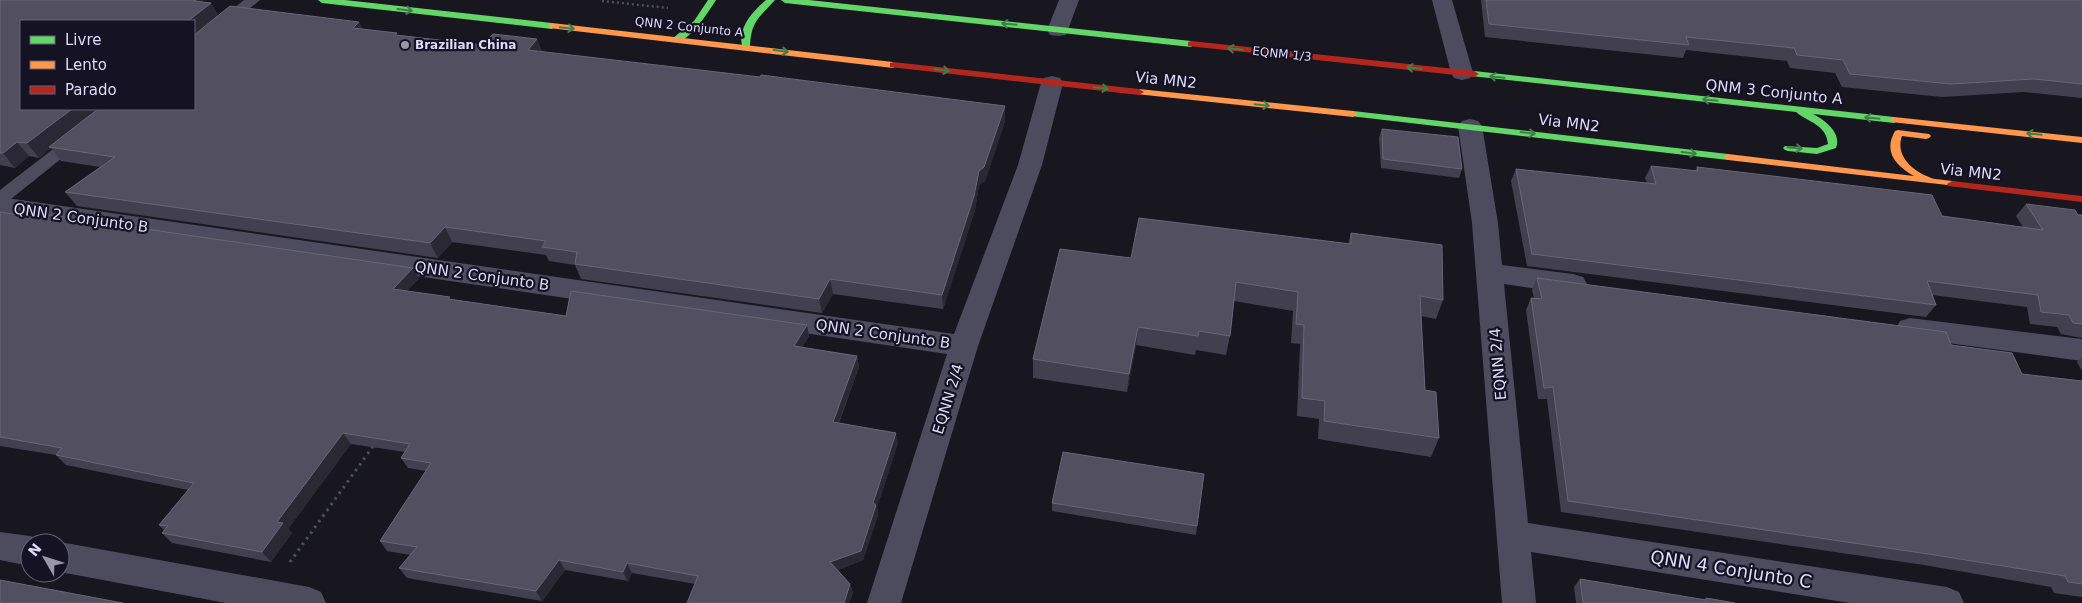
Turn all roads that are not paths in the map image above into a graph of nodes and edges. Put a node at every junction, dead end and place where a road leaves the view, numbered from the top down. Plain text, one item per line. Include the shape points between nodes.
1 (253, 0) edge
2 (322, 0) edge
3 (712, 0) edge
4 (771, 0) edge
5 (785, 0) edge
6 (1069, 0) edge
7 (1442, 0) edge
8 (1058, 30) junction
9 (676, 40) junction
10 (195, 46) edge
11 (746, 47) junction
12 (1462, 73) junction
13 (1052, 83) junction
14 (114, 110) edge
15 (1796, 110) junction
16 (1433, 123) junction
17 (1536, 123) dead end
18 (1470, 126) junction
19 (1936, 138) dead end
20 (2082, 140) edge
21 (1780, 147) dead end
22 (1937, 183) junction
23 (0, 199) edge
24 (2082, 199) edge
25 (0, 206) edge
26 (1490, 273) junction
27 (1598, 287) edge
28 (1885, 324) edge
29 (964, 346) junction
30 (2082, 350) edge
31 (1514, 535) junction
32 (0, 546) edge
33 (20, 549) edge
34 (70, 559) edge
35 (309, 603) edge
36 (884, 603) edge
37 (1520, 603) edge
38 (1948, 603) edge

1 - 10 lane
2 -> 9 main road, QNN 2 Conjunto A
3 - 9 main road via 698,24
4 - 11 main road via 748,22
8 -> 5 main road, EQNM 1/3
6 - 8 street
7 - 12 street
12 -> 8 main road, EQNM 1/3
9 - 11 main road, QNN 2 Conjunto A
11 -> 13 main road, QNN 2 Conjunto A
15 -> 12 main road, QNM 3 Conjunto A
13 -> 16 main road, Via MN2
13 - 29 street, EQNN 2/4 via 1030,165
14 - 23 lane
20 -> 15 main road, QNM 3 Conjunto A
21 -> 15 main road via 1819,151 1833,146 1833,137 1823,124
16 - 17 main road
16 - 18 main road, Via MN2
18 -> 22 main road, Via MN2
18 - 26 street, EQNN 2/4
19 - 22 main road via 1898,133 1892,145 1900,162
22 - 24 main road, Via MN2
25 - 29 street, QNN 2 Conjunto B
26 - 27 street
26 - 31 street, EQNN 2/4
28 - 30 street
29 - 36 street, EQNN 2/4
31 - 37 street, EQNN 2/4
31 - 38 street, QNN 4 Conjunto C
32 - 33 street
34 - 35 street

